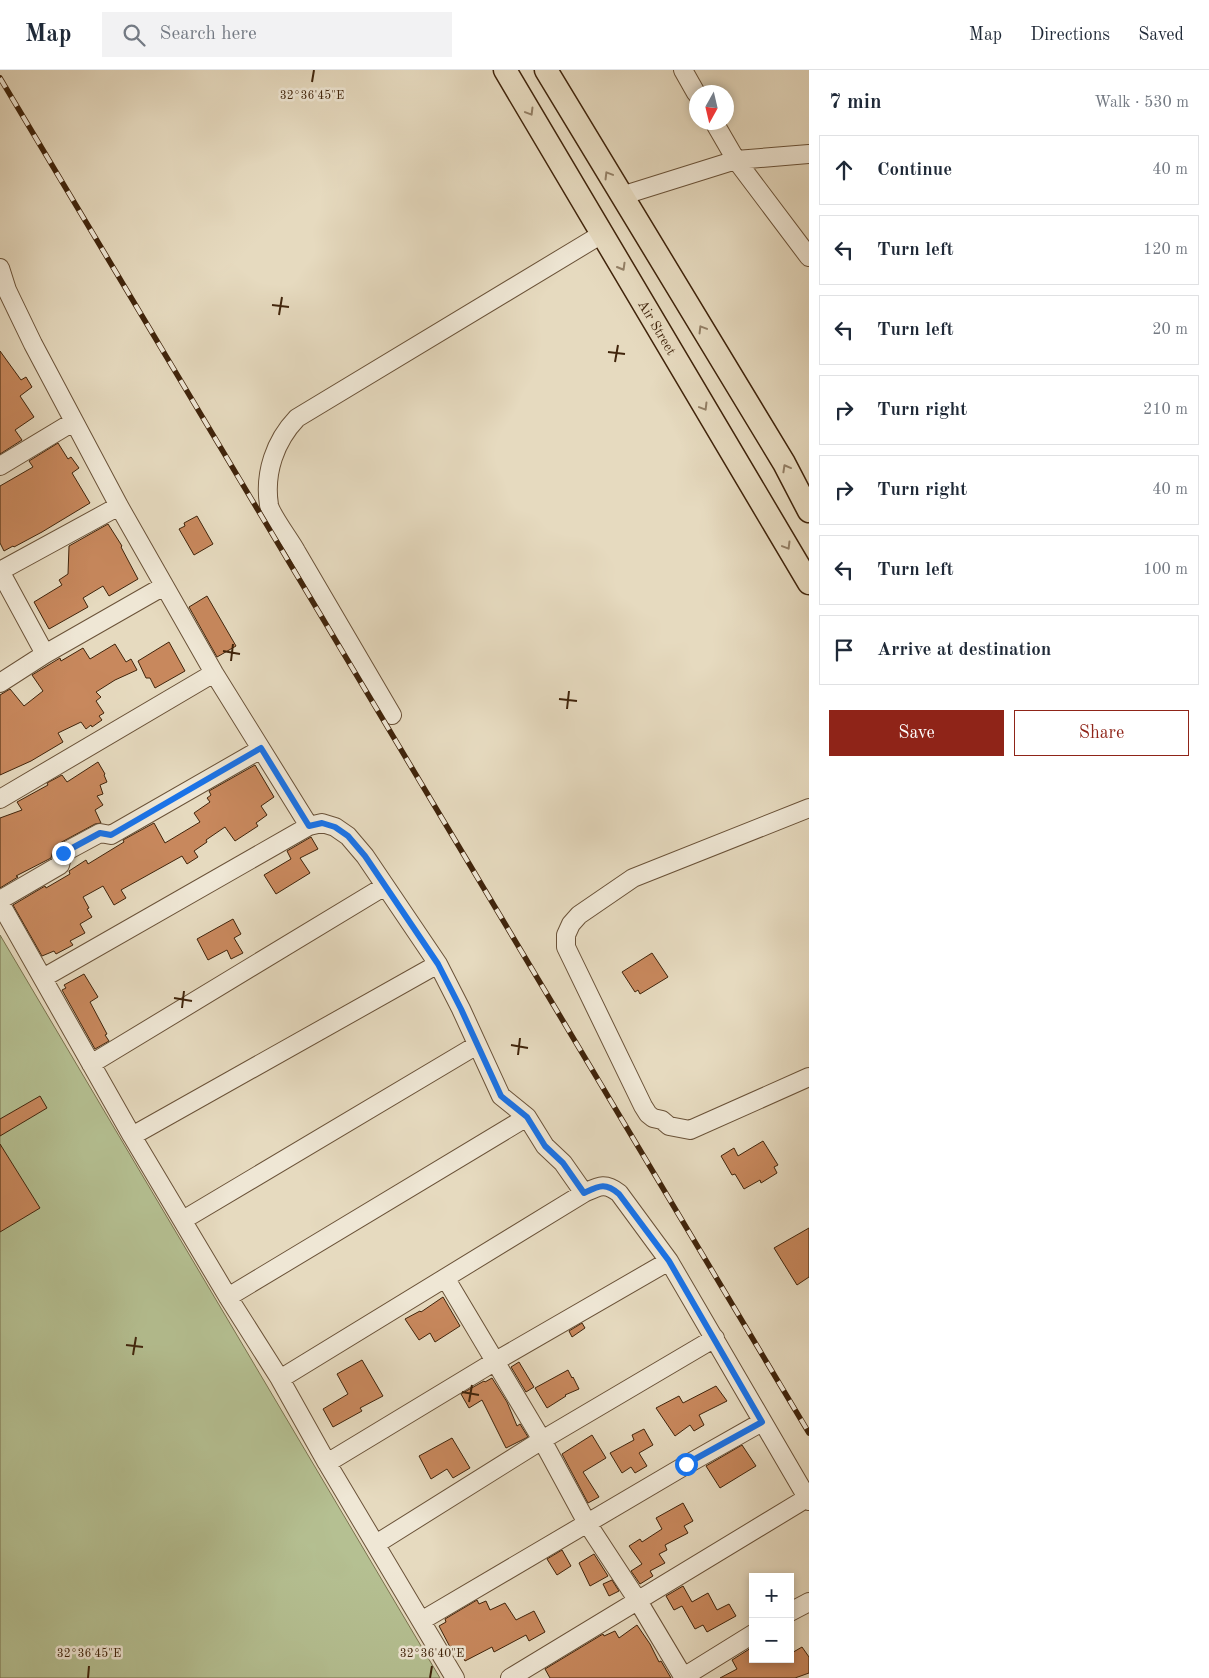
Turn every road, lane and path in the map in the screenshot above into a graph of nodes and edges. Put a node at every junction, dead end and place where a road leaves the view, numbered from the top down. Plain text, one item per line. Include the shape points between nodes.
1 (505, 70) edge
2 (546, 70) edge
3 (683, 70) edge
4 (691, 85) edge
5 (719, 130) edge
6 (809, 154) edge
7 (736, 160) junction
8 (621, 196) junction
9 (602, 234) junction
10 (809, 257) edge
11 (0, 268) edge
12 (3, 292) edge
13 (73, 422) junction
14 (0, 466) edge
15 (119, 506) junction
16 (809, 511) edge
17 (0, 571) edge
18 (809, 583) edge
19 (164, 586) junction
20 (45, 654) junction
21 (214, 673) junction
22 (0, 683) edge
23 (392, 715) dead end
24 (261, 748) junction
25 (0, 799) edge
26 (809, 808) edge
27 (309, 826) junction
28 (385, 886) junction
29 (0, 901) edge
30 (438, 964) junction
31 (43, 978) junction
32 (477, 1045) junction
33 (91, 1064) junction
34 (809, 1078) edge
35 (527, 1117) junction
36 (132, 1136) junction
37 (584, 1193) junction
38 (183, 1220) junction
39 (669, 1261) junction
40 (446, 1279) junction
41 (228, 1296) junction
42 (715, 1338) junction
43 (494, 1362) junction
44 (280, 1380) junction
45 (762, 1422) junction
46 (542, 1440) junction
47 (328, 1463) junction
48 (805, 1490) edge
49 (587, 1523) junction
50 (376, 1544) junction
51 (638, 1601) junction
52 (809, 1602) edge
53 (794, 1610) edge
54 (421, 1620) junction
55 (749, 1637) edge
56 (455, 1678) edge
57 (510, 1678) edge
58 (683, 1678) edge

1 -> 9 main road, Air Street
8 -> 2 main road
3 - 4 street
5 - 7 street
6 - 7 street
7 - 8 street
7 - 10 street
16 -> 8 main road via 784,463
9 -> 18 main road, Air Street
9 - 23 street via 297,418 279,442 268,477 269,508
11 - 12 street
12 - 13 street
13 - 14 street
13 - 15 street
15 - 17 street
15 - 19 street
17 - 20 street
19 - 20 street
19 - 21 street
20 - 22 street
21 - 24 street
21 - 25 street
24 - 27 street
24 - 29 street via 111,835 100,833 63,853 60,865
26 - 34 street via 634,878 579,915 566,935 566,947 643,1106 653,1118 669,1126 690,1130
27 - 28 street via 322,823 348,836
27 - 31 street
28 - 30 street
28 - 33 street
29 - 31 street
30 - 32 street
30 - 36 street
31 - 33 street
32 - 35 street via 501,1096
32 - 38 street
33 - 36 street
35 - 37 street via 545,1146 563,1163
35 - 41 street
36 - 38 street
37 - 39 street via 599,1186 610,1186
37 - 40 street
38 - 41 street
39 - 42 street
39 - 43 street
40 - 43 street
40 - 44 street
41 - 44 street
42 - 45 street
42 - 46 street
43 - 46 street
43 - 47 street
44 - 47 street
45 - 48 street
45 - 49 street
46 - 49 street
46 - 50 street
47 - 50 street
48 - 51 street
49 - 51 street
49 - 54 street
50 - 54 street
51 - 57 street
51 - 58 street
52 - 53 street
54 - 56 street
55 - 58 street

